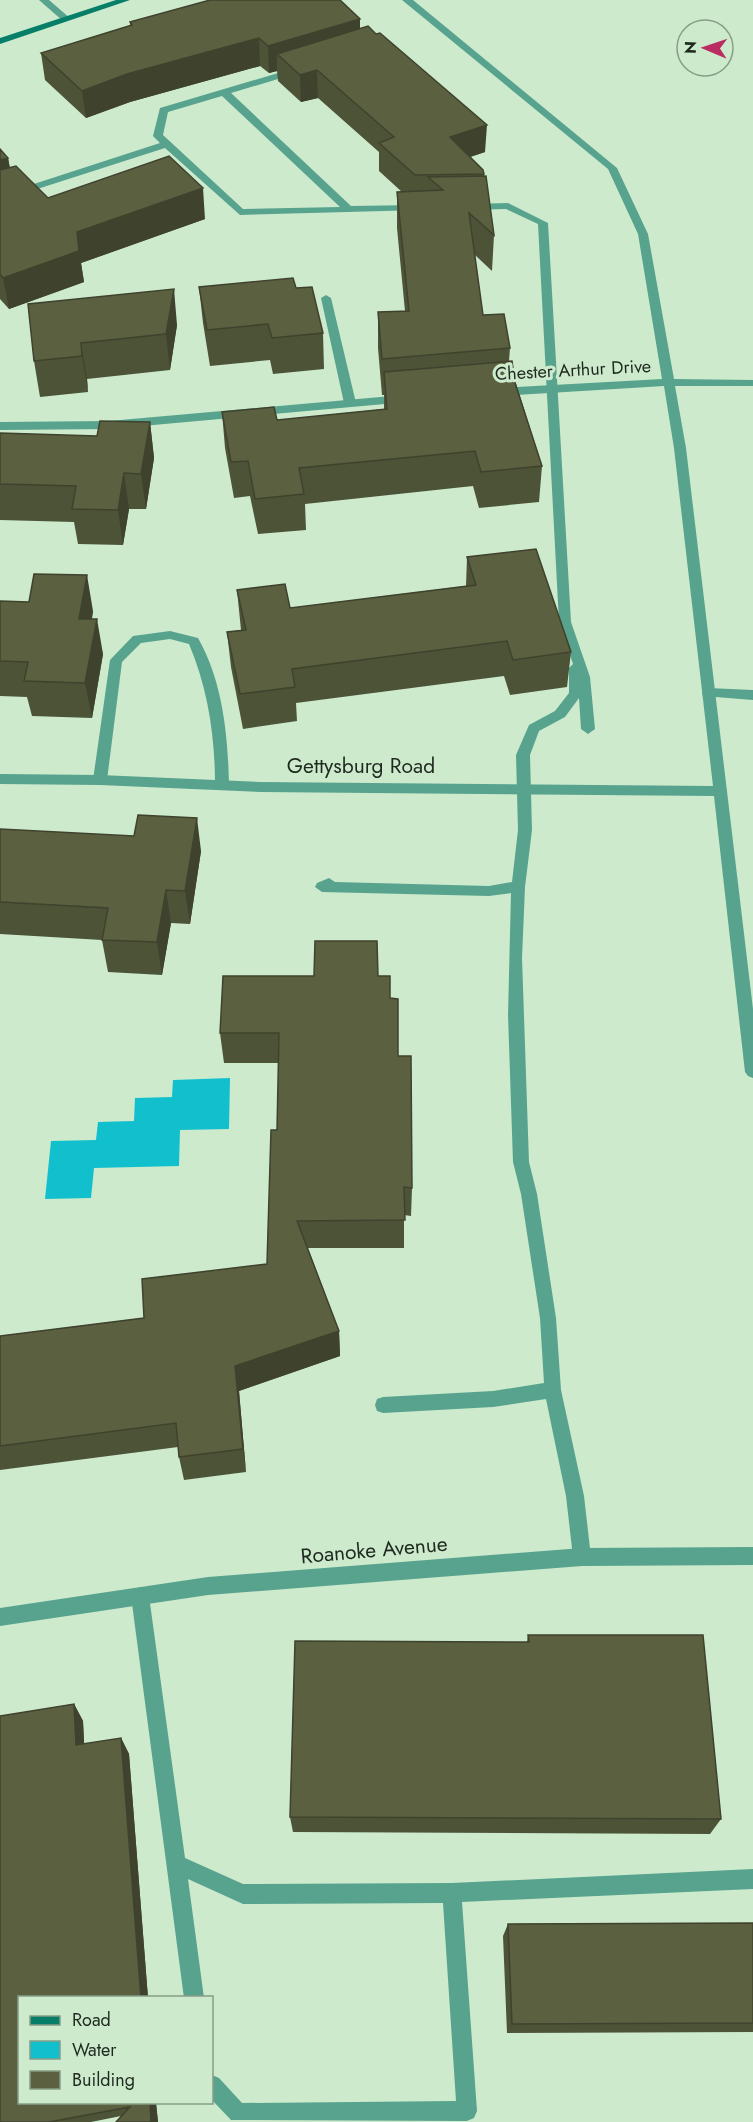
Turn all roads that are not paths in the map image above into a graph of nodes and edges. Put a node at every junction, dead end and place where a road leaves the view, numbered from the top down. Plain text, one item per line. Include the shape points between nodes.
1 (44, 0) edge
2 (125, 0) edge
3 (406, 0) edge
4 (66, 19) junction
5 (0, 40) edge
6 (310, 66) edge
7 (224, 92) junction
8 (167, 144) junction
9 (0, 198) edge
10 (462, 207) edge
11 (427, 208) edge
12 (349, 210) junction
13 (326, 298) dead end
14 (669, 382) junction
15 (753, 383) edge
16 (551, 387) junction
17 (486, 393) edge
18 (419, 398) edge
19 (350, 404) junction
20 (0, 426) edge
21 (575, 652) junction
22 (708, 693) junction
23 (753, 695) edge
24 (588, 729) dead end
25 (0, 779) edge
26 (100, 780) junction
27 (222, 785) junction
28 (523, 788) junction
29 (721, 791) junction
30 (329, 883) dead end
31 (518, 887) junction
32 (753, 1072) edge
33 (553, 1390) junction
34 (383, 1405) dead end
35 (753, 1556) edge
36 (582, 1557) junction
37 (140, 1596) junction
38 (0, 1617) edge
39 (176, 1864) junction
40 (753, 1879) edge
41 (452, 1893) junction
42 (194, 1996) edge
43 (213, 2086) edge

1 - 4 street
2 - 4 street
3 - 14 street via 612,168 643,234
4 - 5 street
6 - 7 street
7 - 8 street via 163,110 158,136
7 - 12 street
8 - 9 street
8 - 12 street via 240,212
10 - 16 street via 508,206 543,223
11 - 12 street
13 - 19 street
14 - 15 street, Chester Arthur Drive
14 - 16 street, Chester Arthur Drive
14 - 22 street
16 - 17 street, Chester Arthur Drive
16 - 21 street via 565,621
18 - 19 street
19 - 20 street via 109,425
21 - 24 street via 586,688
21 - 28 street via 575,694 560,714 534,728 524,755
22 - 23 street
22 - 29 street
25 - 26 street, Gettysburg Road
26 - 27 street, Gettysburg Road
26 - 27 street via 116,660 137,639 170,635 194,642 205,666 223,752
27 - 28 street, Gettysburg Road
28 - 29 street, Gettysburg Road
28 - 31 street via 525,830
29 - 32 street
30 - 31 street via 322,887 489,891
31 - 33 street via 515,1015 521,1162 548,1318
33 - 34 street via 493,1399
33 - 36 street via 575,1496
35 - 36 street, Roanoke Avenue
36 - 37 street, Roanoke Avenue via 208,1586
37 - 38 street, Roanoke Avenue
37 - 39 street
39 - 41 street via 243,1894
39 - 42 street
40 - 41 street
41 - 43 street via 467,2112 238,2113

